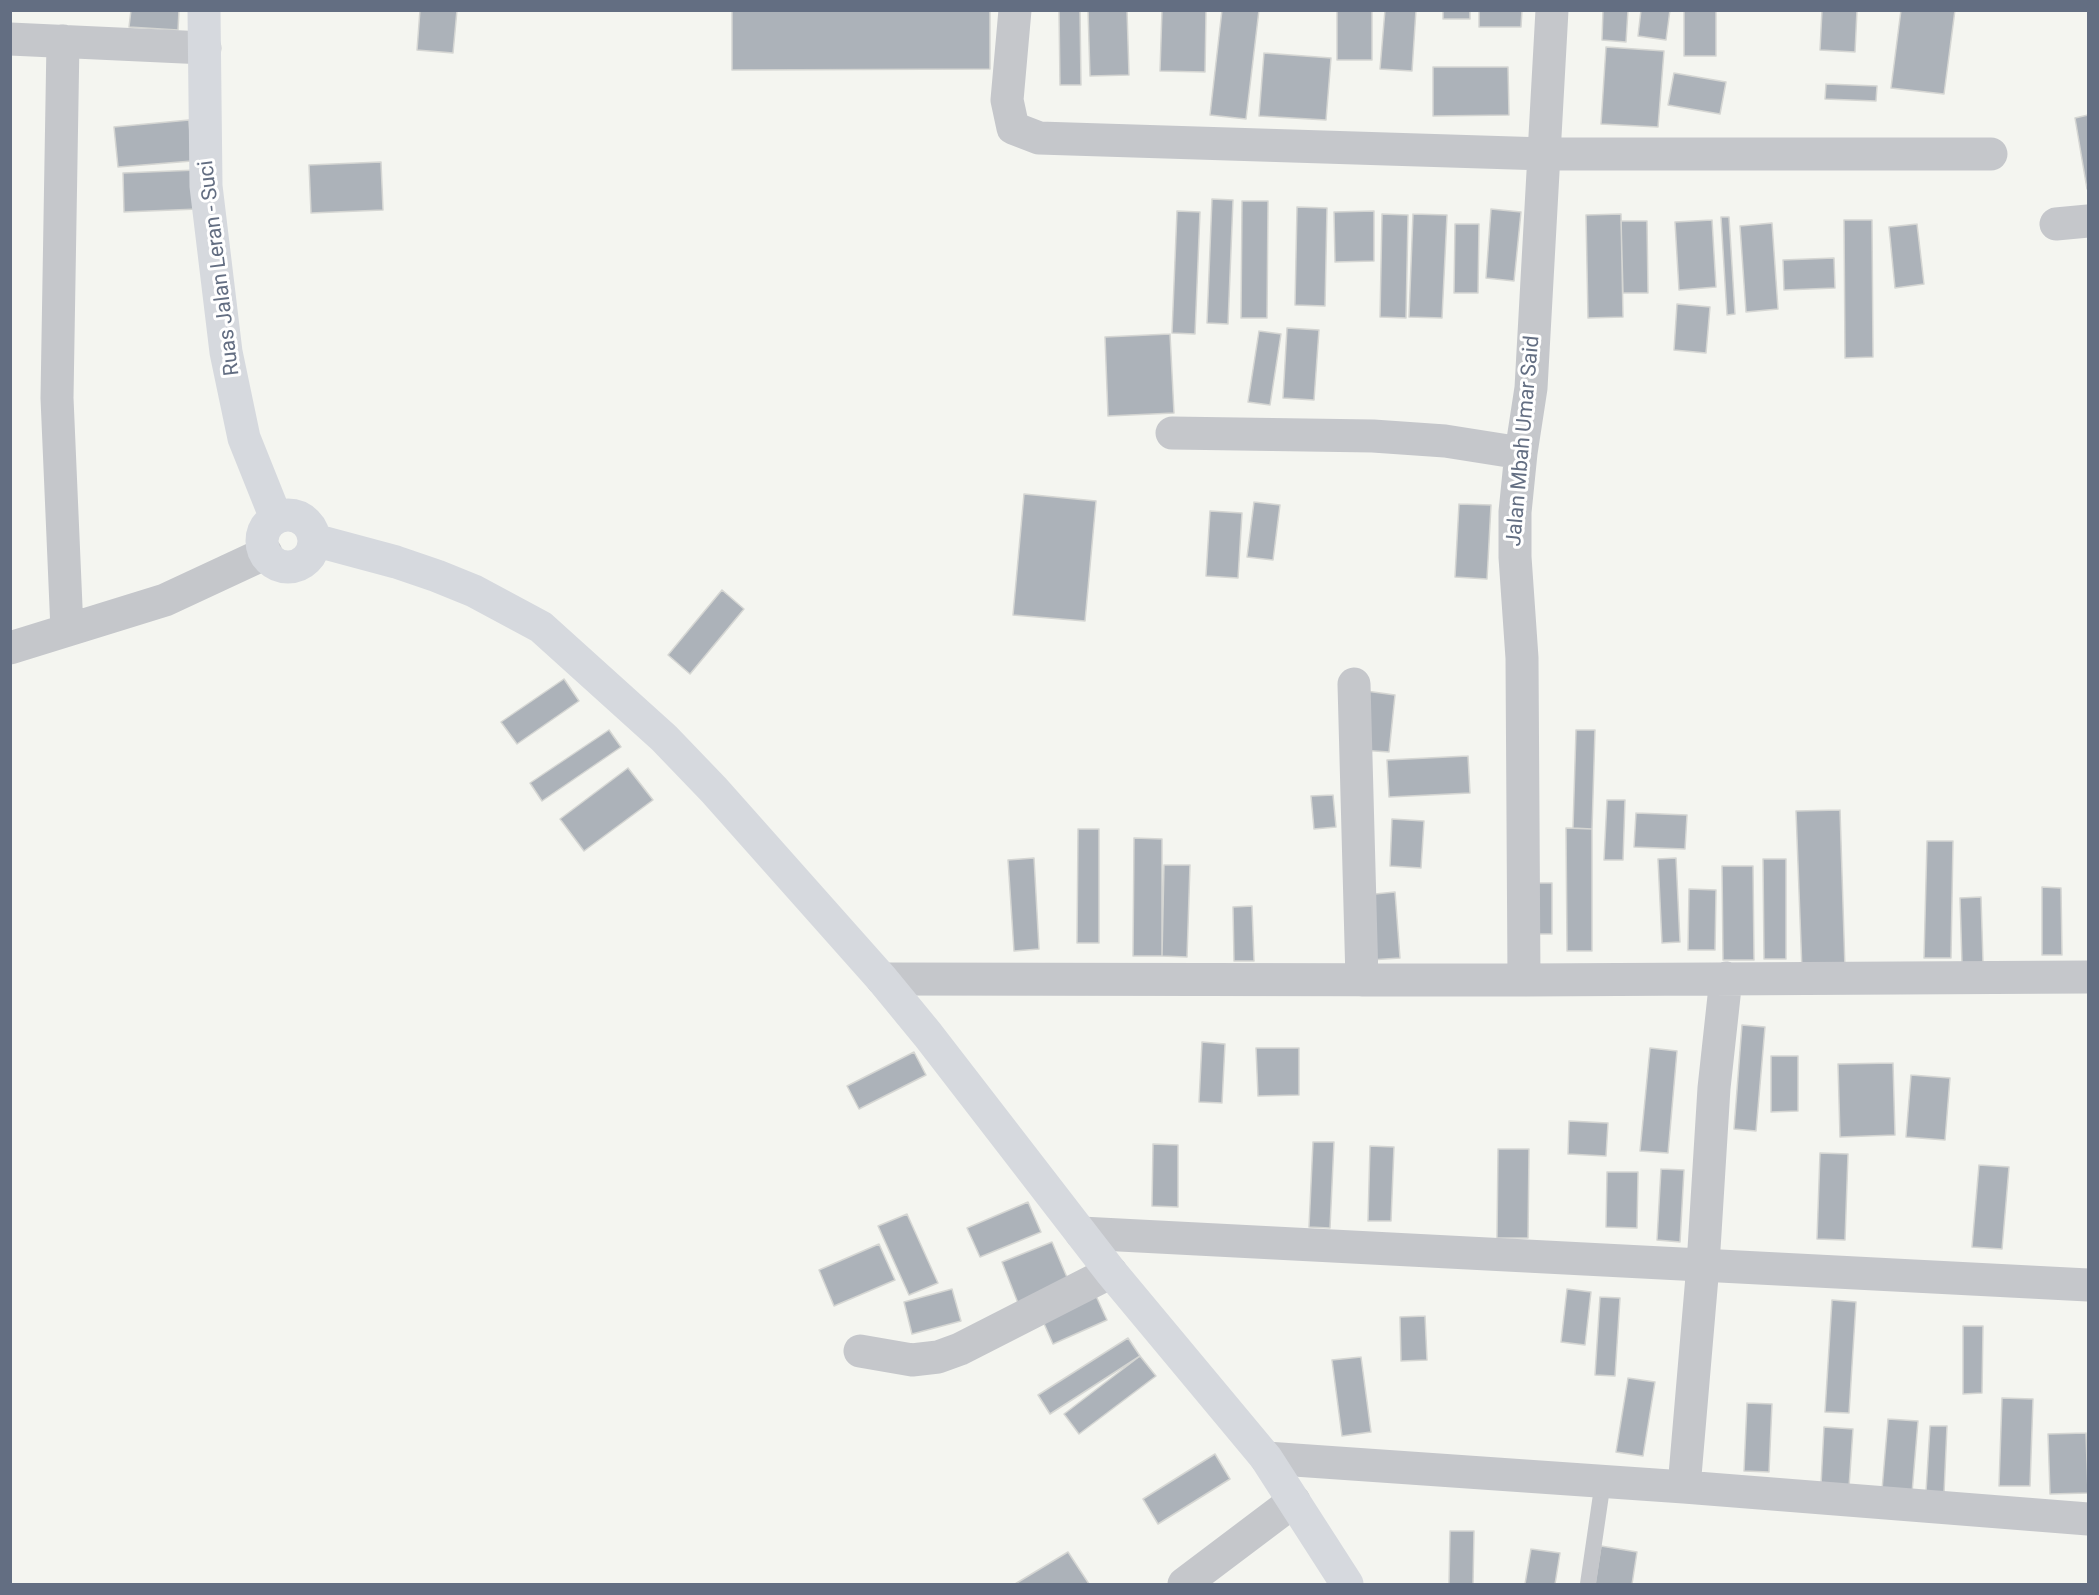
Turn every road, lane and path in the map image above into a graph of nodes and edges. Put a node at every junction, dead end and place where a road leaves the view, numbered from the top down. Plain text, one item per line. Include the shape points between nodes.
1 (204, 10) edge
2 (1015, 10) edge
3 (1552, 10) edge
4 (10, 39) edge
5 (63, 41) junction
6 (205, 48) junction
7 (1545, 154) junction
8 (1991, 154) dead end
9 (2088, 220) edge
10 (2056, 224) dead end
11 (1172, 433) dead end
12 (1521, 453) junction
13 (276, 518) junction
14 (314, 540) junction
15 (266, 553) junction
16 (67, 630) junction
17 (10, 648) edge
18 (1354, 684) dead end
19 (2088, 977) edge
20 (1726, 978) junction
21 (882, 979) junction
22 (1362, 980) junction
23 (1524, 980) junction
24 (1081, 1233) junction
25 (1703, 1265) junction
26 (1111, 1272) junction
27 (2088, 1285) edge
28 (860, 1351) dead end
29 (1266, 1458) junction
30 (1603, 1481) junction
31 (1684, 1486) junction
32 (1294, 1501) junction
33 (2088, 1518) edge
34 (1184, 1584) edge
35 (1347, 1584) edge
36 (1588, 1584) edge

1 - 6 main road, Ruas Jalan Leran - Suci
2 - 7 street via 1007,100 1013,128 1039,138
3 - 7 street, Jalan Mbah Umar Said
4 - 5 street
5 - 6 street
5 - 16 street via 57,398
6 - 13 main road, Ruas Jalan Leran - Suci via 207,186 226,351 244,438
7 - 8 street
7 - 12 street, Jalan Mbah Umar Said via 1531,388
9 - 10 street
11 - 12 street via 1373,436 1445,441
12 - 23 street, Jalan Mbah Umar Said via 1515,556 1522,658
13 - 14 main road via 290,514 304,520
13 - 15 main road via 264,530
14 - 15 main road via 309,556 295,566 278,564
14 - 21 main road via 437,576 541,627 664,738
15 - 16 street via 165,600
16 - 17 street
18 - 22 street
19 - 20 street
20 - 23 street
20 - 25 street via 1714,1088
21 - 22 street
21 - 24 main road
22 - 23 street
24 - 25 street
24 - 26 main road
25 - 27 street
25 - 31 street
26 - 28 street via 938,1357 912,1360
26 - 29 main road
29 - 30 street
29 - 32 main road
30 - 31 street
30 - 36 lane
31 - 33 street
32 - 34 street
32 - 35 main road

